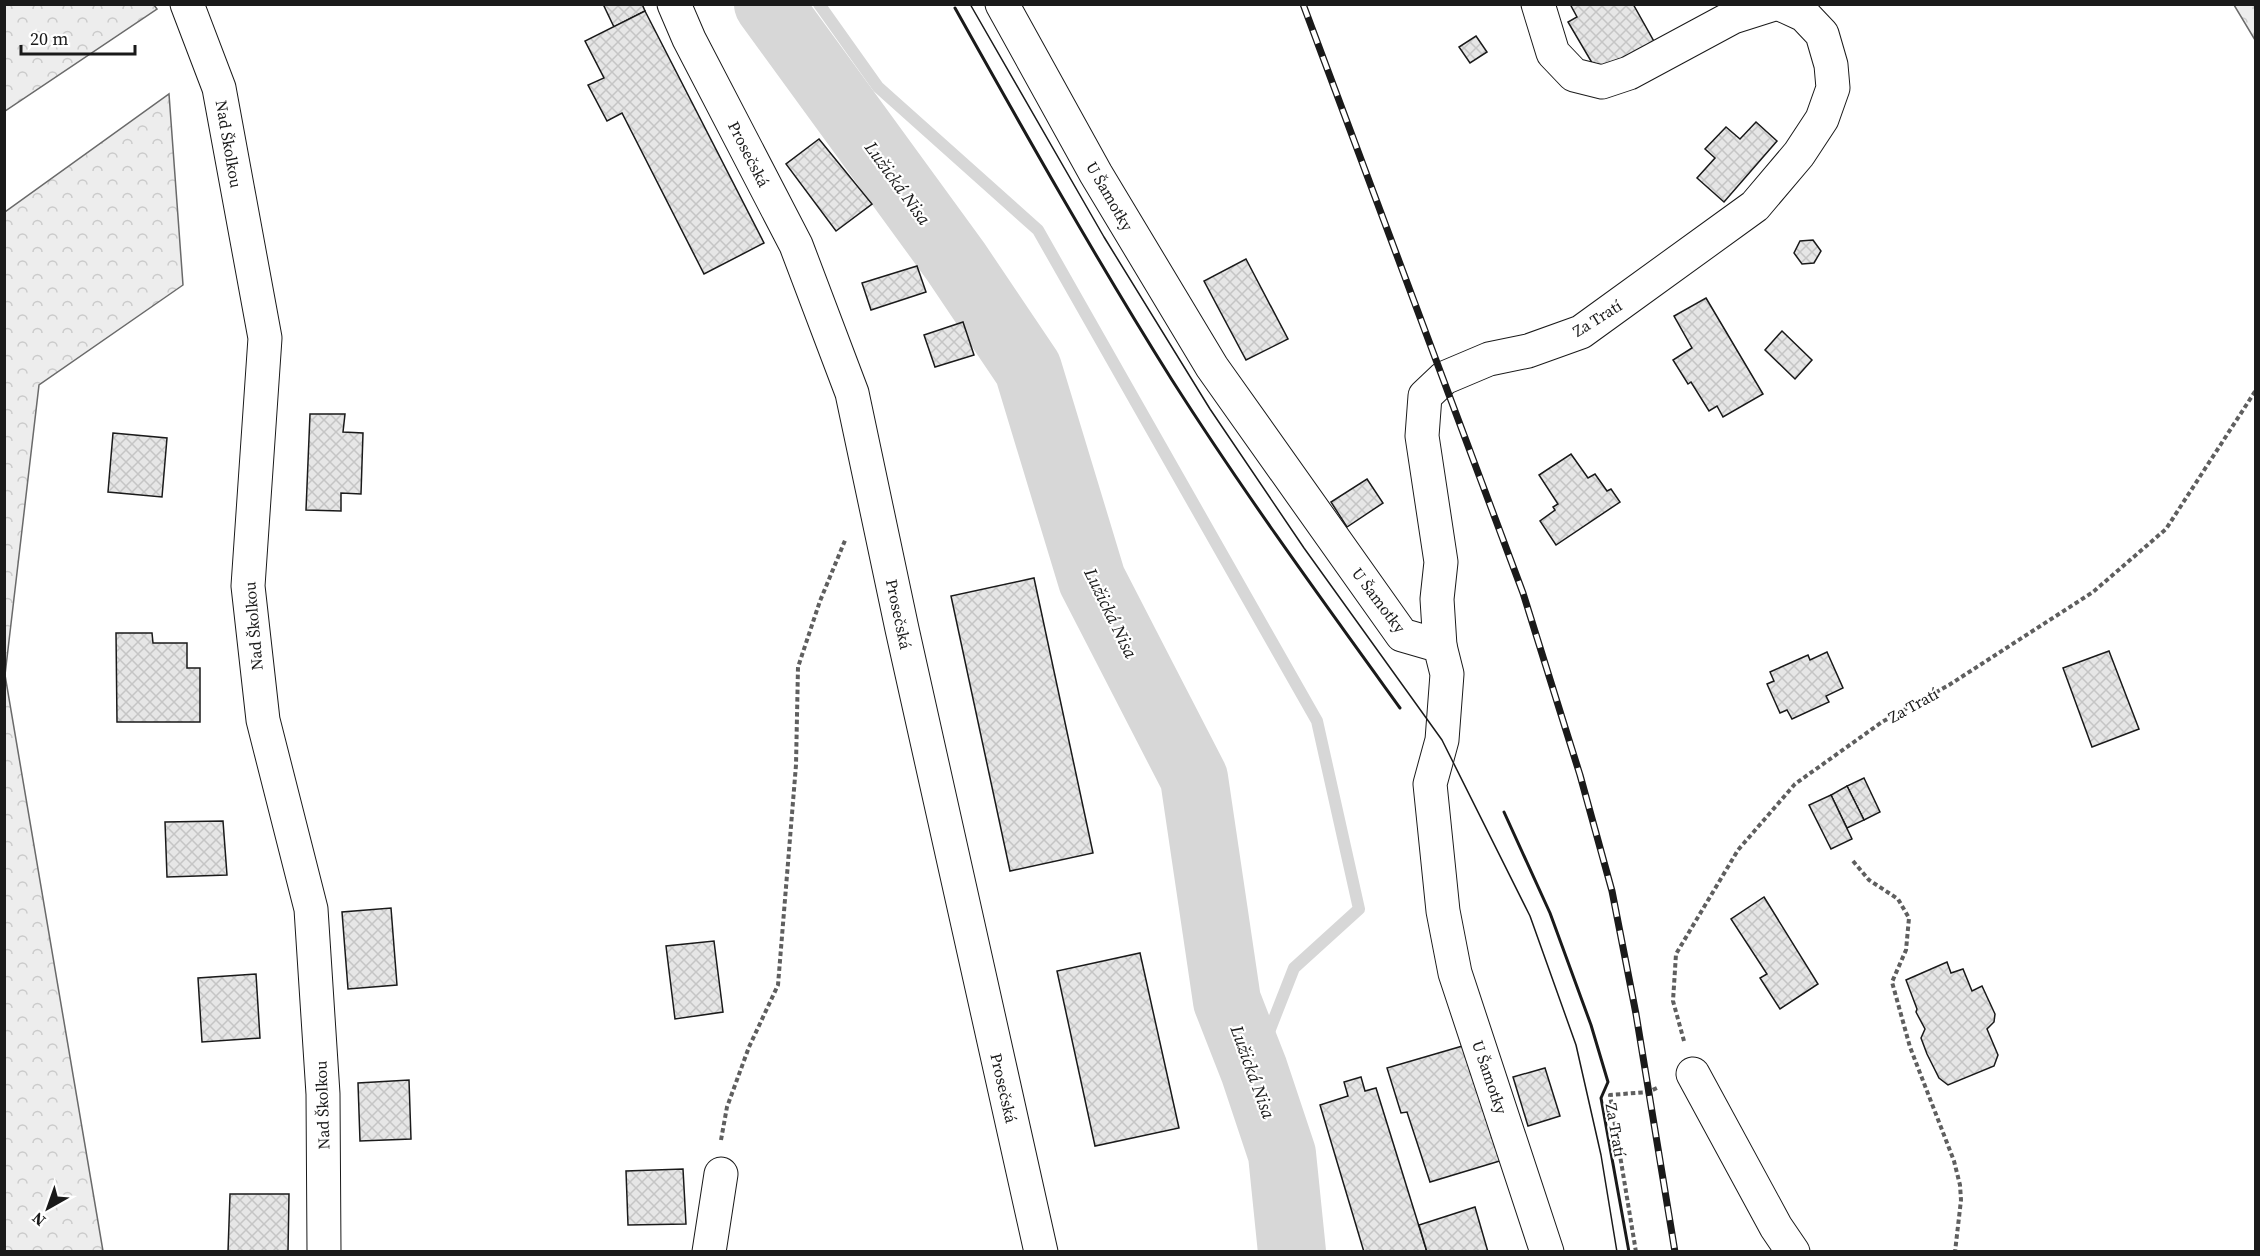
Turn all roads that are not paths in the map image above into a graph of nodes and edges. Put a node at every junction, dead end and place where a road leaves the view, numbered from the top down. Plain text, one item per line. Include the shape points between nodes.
1 (187, 4) edge
2 (674, 4) edge
3 (1002, 4) edge
4 (1538, 4) edge
5 (1774, 4) edge
6 (1780, 4) edge
7 (1440, 646) junction
8 (1693, 1074) road end
9 (721, 1174) road end
10 (324, 1251) edge
11 (709, 1251) edge
12 (1041, 1251) edge
13 (1547, 1251) edge
14 (1793, 1251) edge

1 - 10 street, Nad Školkou via 219,88 265,338 248,586 262,720 311,909 323,1094
2 - 12 street, Prosečská via 796,245 852,393
3 - 7 street, U Šamotky via 1096,174 1212,367 1402,635
4 - 5 street via 1553,53 1574,75 1602,82 1629,73 1733,17
6 - 7 street, Za Tratí via 1804,15 1822,34 1833,88 1822,119 1799,154 1755,206 1581,332 1528,351 1489,359 1444,378 1425,396 1422,436 1441,562 1437,599
7 - 13 street, U Šamotky via 1447,674 1442,740 1430,784 1443,911 1455,973
8 - 14 street
9 - 11 street

